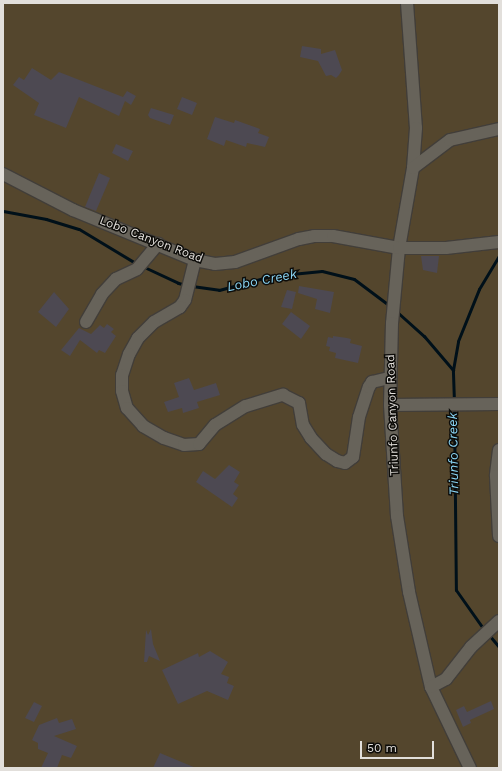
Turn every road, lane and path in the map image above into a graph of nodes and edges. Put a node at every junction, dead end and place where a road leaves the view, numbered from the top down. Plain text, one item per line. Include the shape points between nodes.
1 (407, 3) edge
2 (499, 129) edge
3 (413, 168) junction
4 (3, 174) edge
5 (499, 242) edge
6 (158, 244) junction
7 (399, 248) junction
8 (195, 260) junction
9 (86, 322) dead end
10 (389, 378) junction
11 (499, 404) edge
12 (390, 405) junction
13 (499, 450) edge
14 (499, 536) edge
15 (499, 621) edge
16 (431, 687) junction
17 (470, 768) edge

1 - 3 street, Triunfo Canyon Road via 416,128
2 - 3 street via 450,140
3 - 7 street, Triunfo Canyon Road
4 - 6 street, Lobo Canyon Road via 73,210
5 - 7 street, Lobo Canyon Road via 446,248
6 - 8 street, Lobo Canyon Road
6 - 9 street via 137,269 116,279 102,294
7 - 8 street, Lobo Canyon Road via 333,236 314,236 235,262 215,264
7 - 10 street, Triunfo Canyon Road
8 - 10 street via 187,294 180,307 154,322 138,338 128,354 122,375 122,391 127,408 135,419 164,438 184,445 199,444 216,425 246,406 283,395 299,403 303,425 311,438 326,454 345,463 353,457 359,417 369,387 372,382
10 - 12 street, Triunfo Canyon Road
11 - 12 street
12 - 16 street, Triunfo Canyon Road via 400,531 409,592
13 - 14 street via 496,476
15 - 16 street via 472,647 446,679
16 - 17 street, Triunfo Canyon Road

